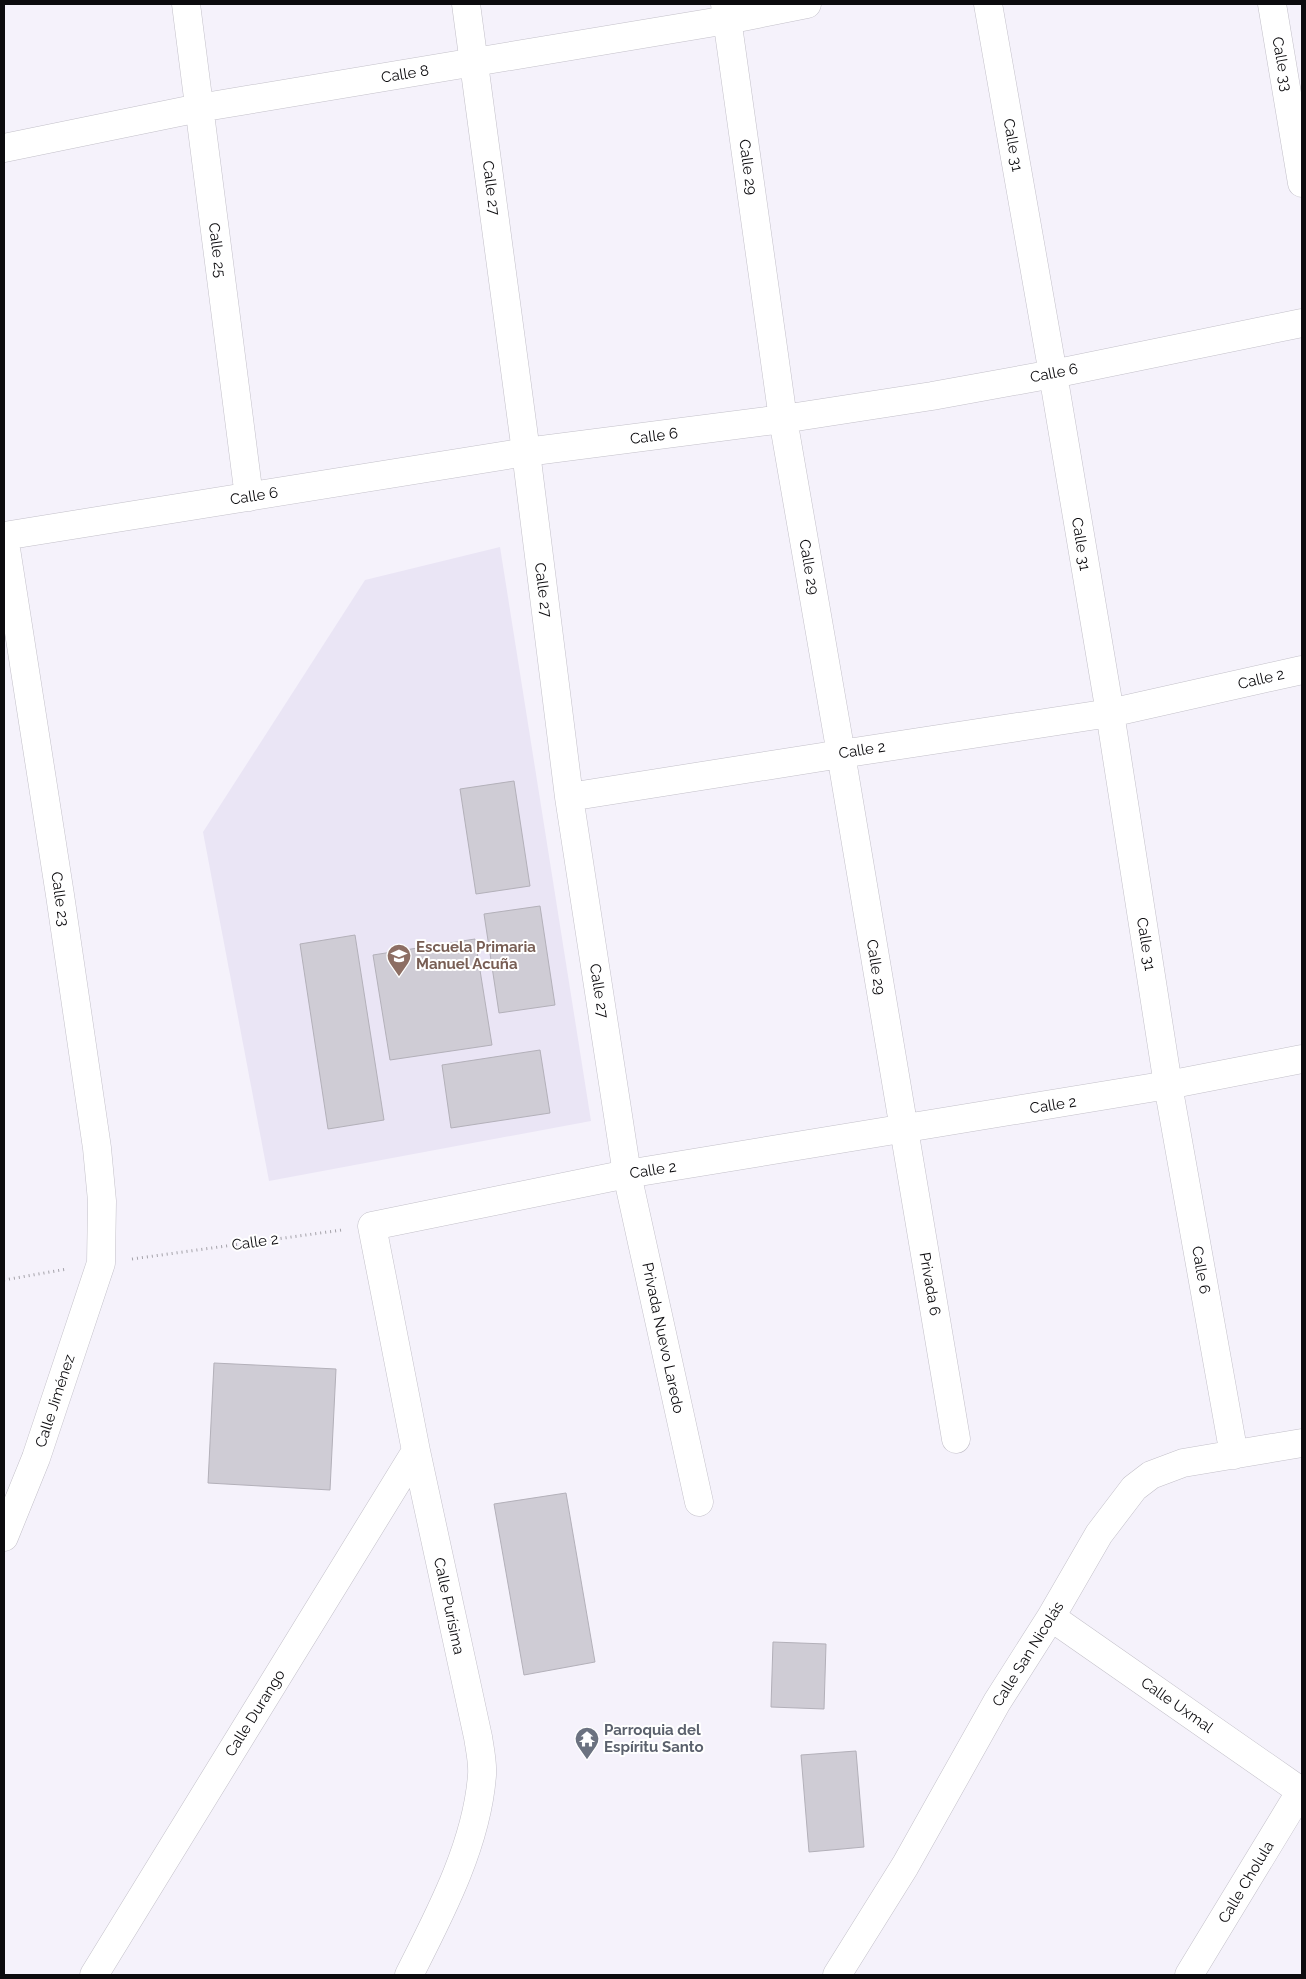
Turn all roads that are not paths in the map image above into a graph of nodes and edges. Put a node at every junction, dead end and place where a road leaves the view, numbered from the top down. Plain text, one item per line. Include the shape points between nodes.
1 (186, 4) edge
2 (466, 4) edge
3 (807, 4) edge
4 (988, 4) edge
5 (1272, 4) edge
6 (726, 12) edge
7 (475, 63) junction
8 (199, 108) junction
9 (4, 148) edge
10 (1302, 183) edge
11 (1302, 323) edge
12 (1053, 374) junction
13 (783, 419) junction
14 (526, 452) junction
15 (249, 497) junction
16 (4, 536) edge
17 (1302, 670) edge
18 (1110, 713) junction
19 (841, 754) junction
20 (569, 797) junction
21 (1302, 1059) edge
22 (1168, 1085) junction
23 (903, 1129) junction
24 (627, 1174) junction
25 (372, 1226) joint
26 (100, 1263) joint
27 (956, 1439) dead end
28 (1302, 1443) edge
29 (416, 1451) junction
30 (1234, 1455) junction
31 (699, 1502) dead end
32 (4, 1536) edge
33 (1051, 1617) junction
34 (1302, 1791) edge
35 (94, 1975) edge
36 (409, 1975) edge
37 (837, 1975) edge
38 (1189, 1975) edge

1 - 8 street, Calle 25
2 - 7 street, Calle 27
3 - 6 street, Calle 8
4 - 12 street, Calle 31
5 - 10 street, Calle 33
6 - 7 street, Calle 8
6 - 13 street, Calle 29
7 - 8 street, Calle 8
7 - 14 street, Calle 27
8 - 9 street, Calle 8
8 - 15 street, Calle 25
11 - 12 street, Calle 6
12 - 13 street, Calle 6
12 - 18 street, Calle 31
13 - 14 street, Calle 6
13 - 19 street, Calle 29
14 - 15 street, Calle 6
14 - 20 street, Calle 27
15 - 16 street, Calle 6
16 - 26 street, Calle 23 via 97,1148 102,1201
17 - 18 street, Calle 2
18 - 19 street, Calle 2
18 - 22 street, Calle 31
19 - 20 street, Calle 2
19 - 23 street, Calle 29
20 - 24 street, Calle 27
21 - 22 street, Calle 2
22 - 23 street, Calle 2
22 - 30 street, Calle 6
23 - 24 street, Calle 2
23 - 27 street, Privada 6
24 - 25 street, Calle 2
24 - 31 street, Privada Nuevo Laredo
25 - 29 street, Calle Purísima
26 - 32 street, Calle Jiménez via 36,1458
28 - 30 street, Calle San Nicolás
29 - 35 street, Calle Durango
29 - 36 street, Calle Purísima via 478,1737 482,1774 465,1852
30 - 33 street, Calle San Nicolás via 1183,1462 1151,1474 1134,1488 1099,1534
33 - 34 street, Calle Uxmal
33 - 37 street, Calle San Nicolás via 997,1702 905,1866
34 - 38 street, Calle Cholula

